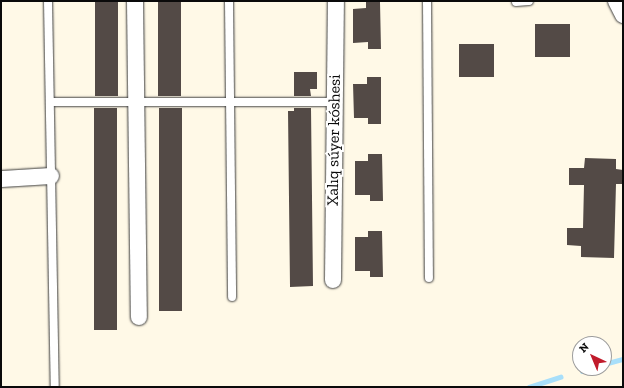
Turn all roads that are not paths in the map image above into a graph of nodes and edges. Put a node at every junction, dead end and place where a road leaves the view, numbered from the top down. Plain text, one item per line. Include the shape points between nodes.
1 (48, 1) edge
2 (135, 1) edge
3 (229, 1) edge
4 (336, 1) edge
5 (427, 1) edge
6 (529, 1) edge
7 (616, 1) edge
8 (516, 2) dead end
9 (623, 15) edge
10 (136, 100) junction
11 (230, 101) junction
12 (50, 102) junction
13 (334, 102) junction
14 (51, 176) junction
15 (1, 178) edge
16 (429, 278) dead end
17 (333, 280) dead end
18 (232, 297) dead end
19 (139, 317) dead end
20 (55, 387) edge

1 - 12 lane
2 - 10 street
3 - 11 lane
4 - 13 street, Xalıq súyer kóshesi
5 - 16 lane
6 - 8 lane
7 - 9 street
10 - 11 lane
10 - 12 lane
10 - 19 street
11 - 13 lane
11 - 18 lane
12 - 14 lane
13 - 17 street, Xalıq súyer kóshesi
14 - 15 street
14 - 20 lane

